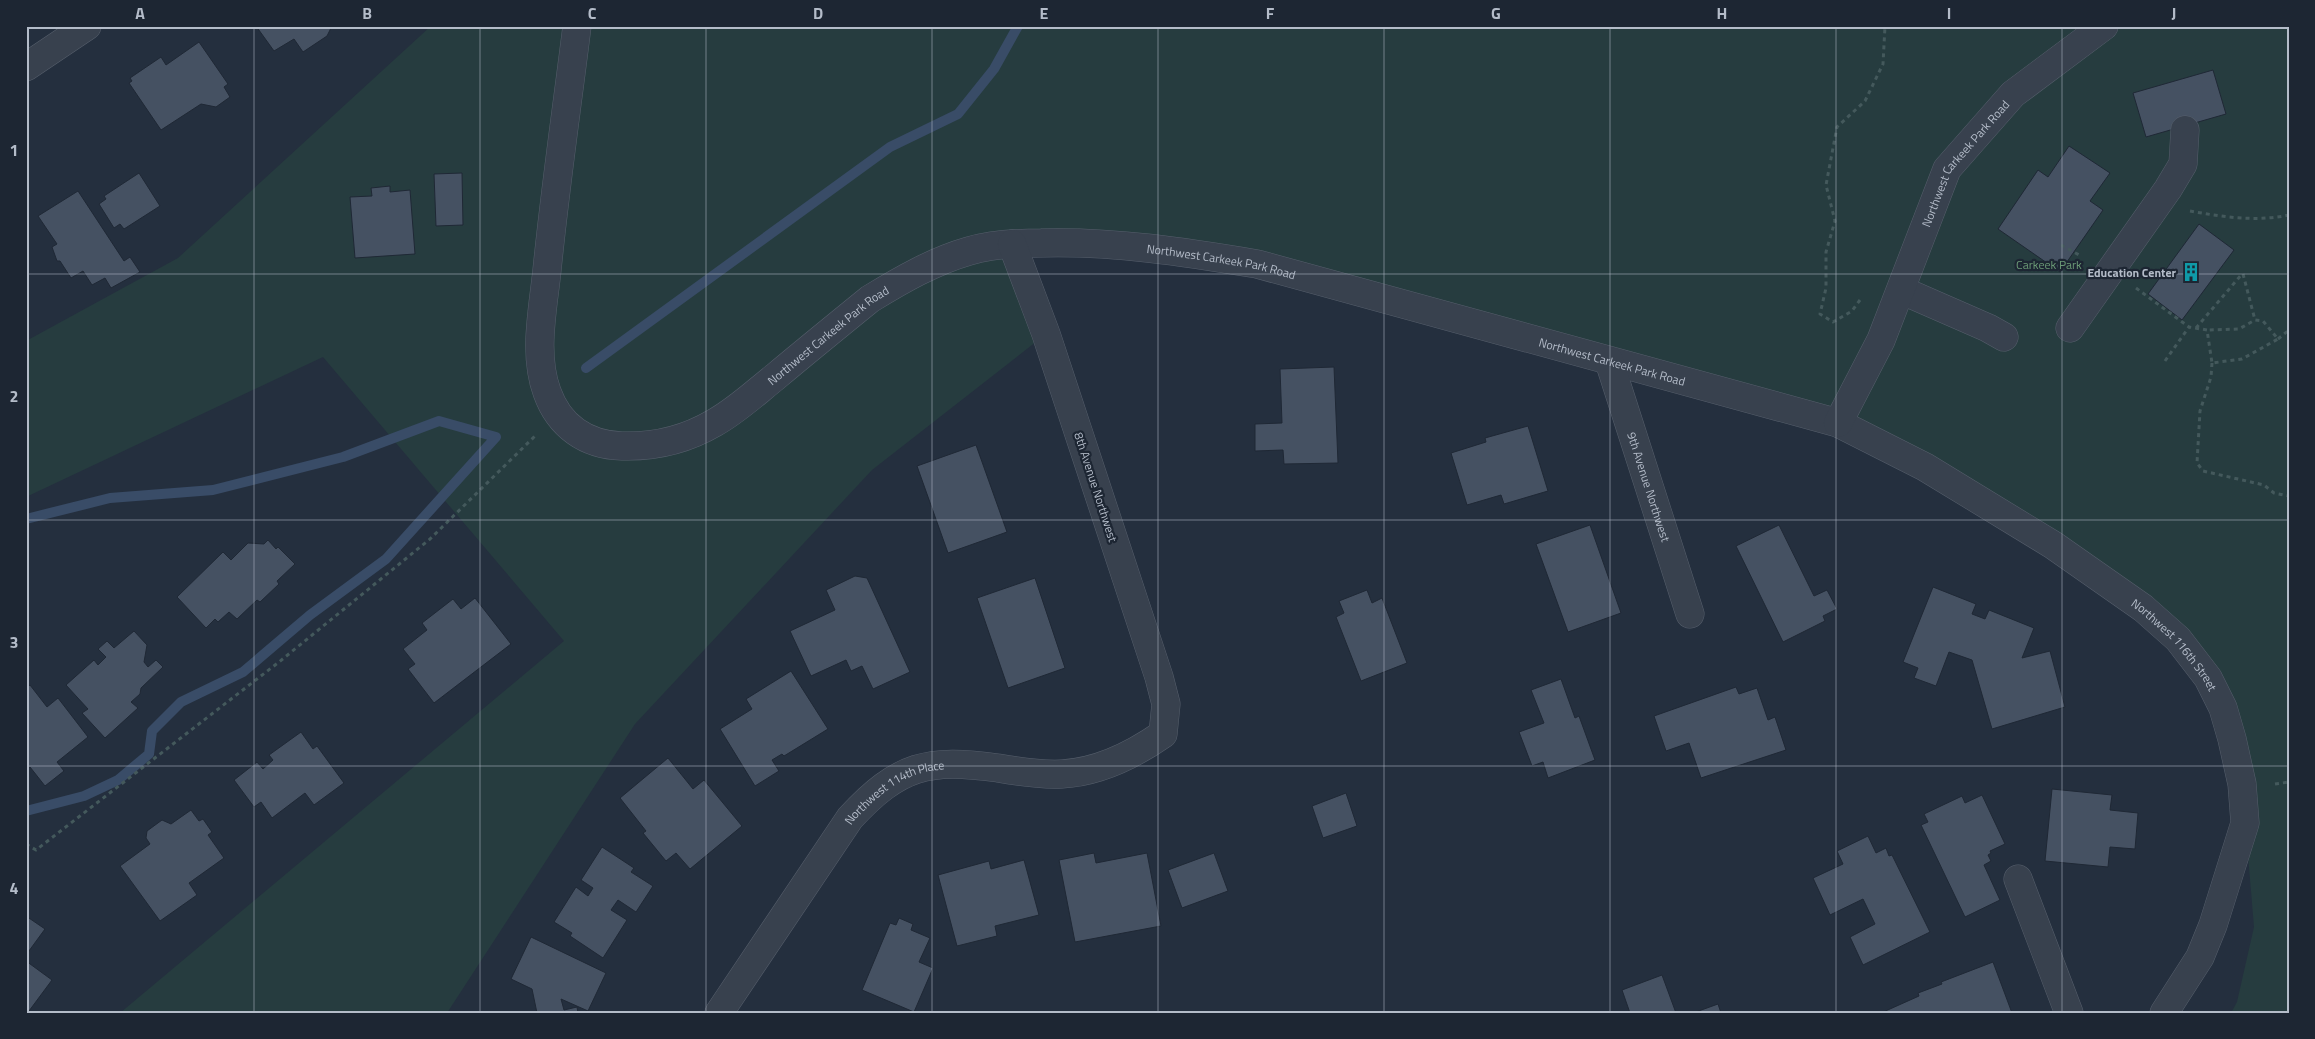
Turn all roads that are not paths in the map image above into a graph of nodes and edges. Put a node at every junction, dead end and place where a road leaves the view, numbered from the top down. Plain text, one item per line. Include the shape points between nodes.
1 (86, 26) edge
2 (577, 26) edge
3 (2104, 26) edge
4 (26, 67) edge
5 (2185, 130) dead end
6 (1012, 244) junction
7 (1901, 290) junction
8 (2070, 328) dead end
9 (2004, 337) dead end
10 (1609, 362) junction
11 (1838, 423) junction
12 (1690, 614) dead end
13 (1163, 734) joint
14 (2018, 879) dead end
15 (719, 1013) edge
16 (2069, 1013) edge
17 (2164, 1013) edge

1 - 4 street
2 - 6 street, Northwest Carkeek Park Road via 550,233 540,332 541,368 547,392 558,414 573,431 592,441 611,446 650,446 693,434 734,409 870,299 892,285 970,250
3 - 7 street, Northwest Carkeek Park Road via 2013,94 1947,169
5 - 8 street via 2183,164
6 - 10 street, Northwest Carkeek Park Road via 1112,244 1257,264
6 - 13 street, 8th Avenue Northwest via 1046,334 1159,677 1166,704
7 - 9 street
7 - 11 street, Northwest Carkeek Park Road via 1881,340
10 - 11 street, Northwest Carkeek Park Road
10 - 12 street, 9th Avenue Northwest
11 - 17 street, Northwest 116th Street via 1924,466 2053,545 2143,608 2178,639 2208,678 2223,708 2232,739 2242,784 2245,823 2214,925 2200,957
13 - 15 street, Northwest 114th Place via 1137,752 1084,772 1039,774 960,764 930,765 893,779 872,794 850,818
14 - 16 street

